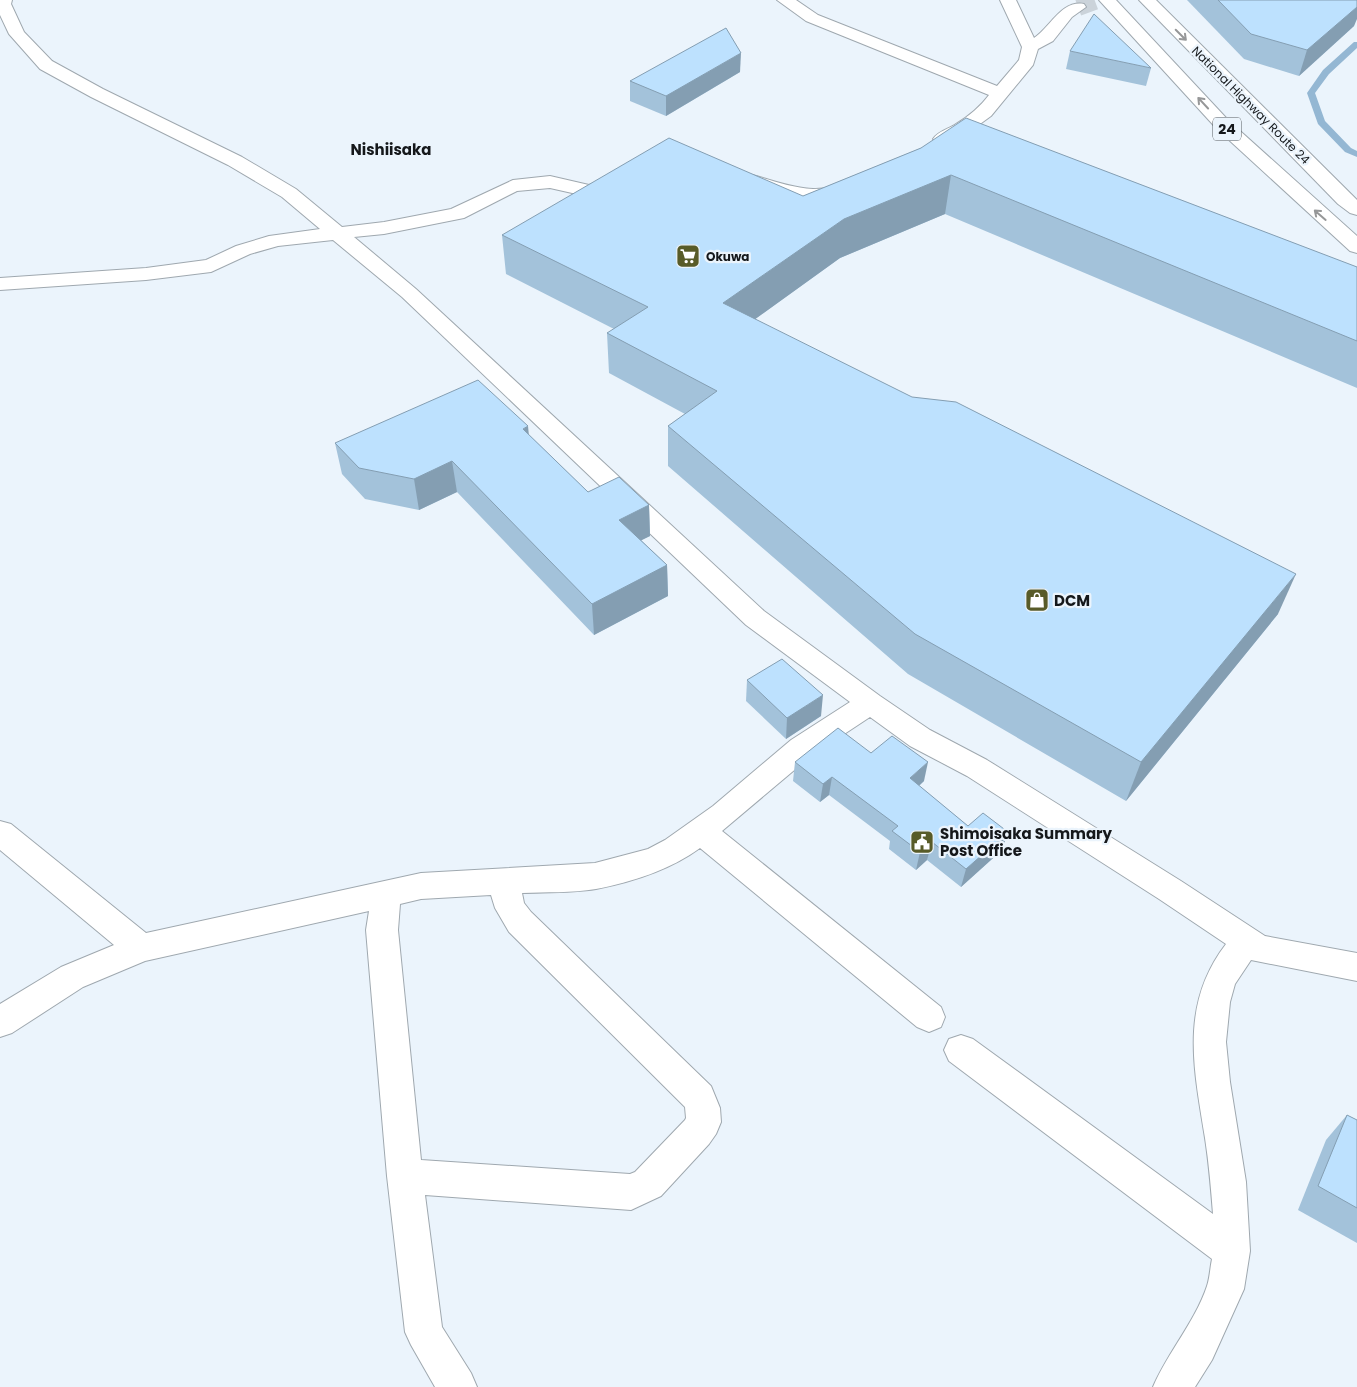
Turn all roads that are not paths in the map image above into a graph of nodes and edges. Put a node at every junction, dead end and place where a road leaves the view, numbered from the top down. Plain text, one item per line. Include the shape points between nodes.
1 (785, 0) edge
2 (1008, 0) edge
3 (1107, 0) edge
4 (1147, 0) edge
5 (2, 2) edge
6 (1078, 7) tunnel mouth
7 (1030, 47) junction
8 (1001, 94) junction
9 (928, 146) edge
10 (628, 172) edge
11 (732, 174) edge
12 (860, 183) edge
13 (1357, 209) edge
14 (338, 234) junction
15 (1357, 247) edge
16 (0, 284) edge
17 (870, 703) junction
18 (700, 831) junction
19 (0, 833) edge
20 (506, 882) junction
21 (383, 893) junction
22 (1246, 942) junction
23 (141, 948) junction
24 (1357, 967) edge
25 (929, 1017) dead end
26 (0, 1022) edge
27 (961, 1050) dead end
28 (405, 1176) junction
29 (1232, 1251) junction
30 (457, 1387) edge
31 (1173, 1387) edge

1 - 8 main road via 812,18
2 - 7 main road
15 -> 3 main road, 24 via 1223,125
4 -> 13 main road, National Highway Route 24 / 24
5 - 14 main road via 17,34 46,65 235,161 290,193
6 - 7 main road
7 - 8 main road via 1027,62
8 - 9 main road via 985,112 963,128
10 - 14 main road via 614,186 590,191 550,182 512,186 457,214
11 - 12 main road via 766,186 812,195 843,193
14 - 16 main road via 276,240 244,250 211,266
14 - 17 main road via 409,293 755,618
17 - 18 main road via 801,748
17 - 22 main road via 920,738 977,768 1170,890
18 - 20 main road via 655,860 595,876
18 - 25 main road
19 - 23 main road
20 - 21 main road via 421,886
20 - 28 main road via 508,903 520,922 699,1097 704,1122 648,1184 631,1192
21 - 23 main road
21 - 28 main road via 382,930
22 - 24 main road via 1258,949
22 - 29 main road via 1219,983 1210,1040 1232,1205
23 - 26 main road via 72,977
27 - 29 main road
28 - 30 main road via 424,1332
29 - 31 main road via 1225,1289 1198,1346

